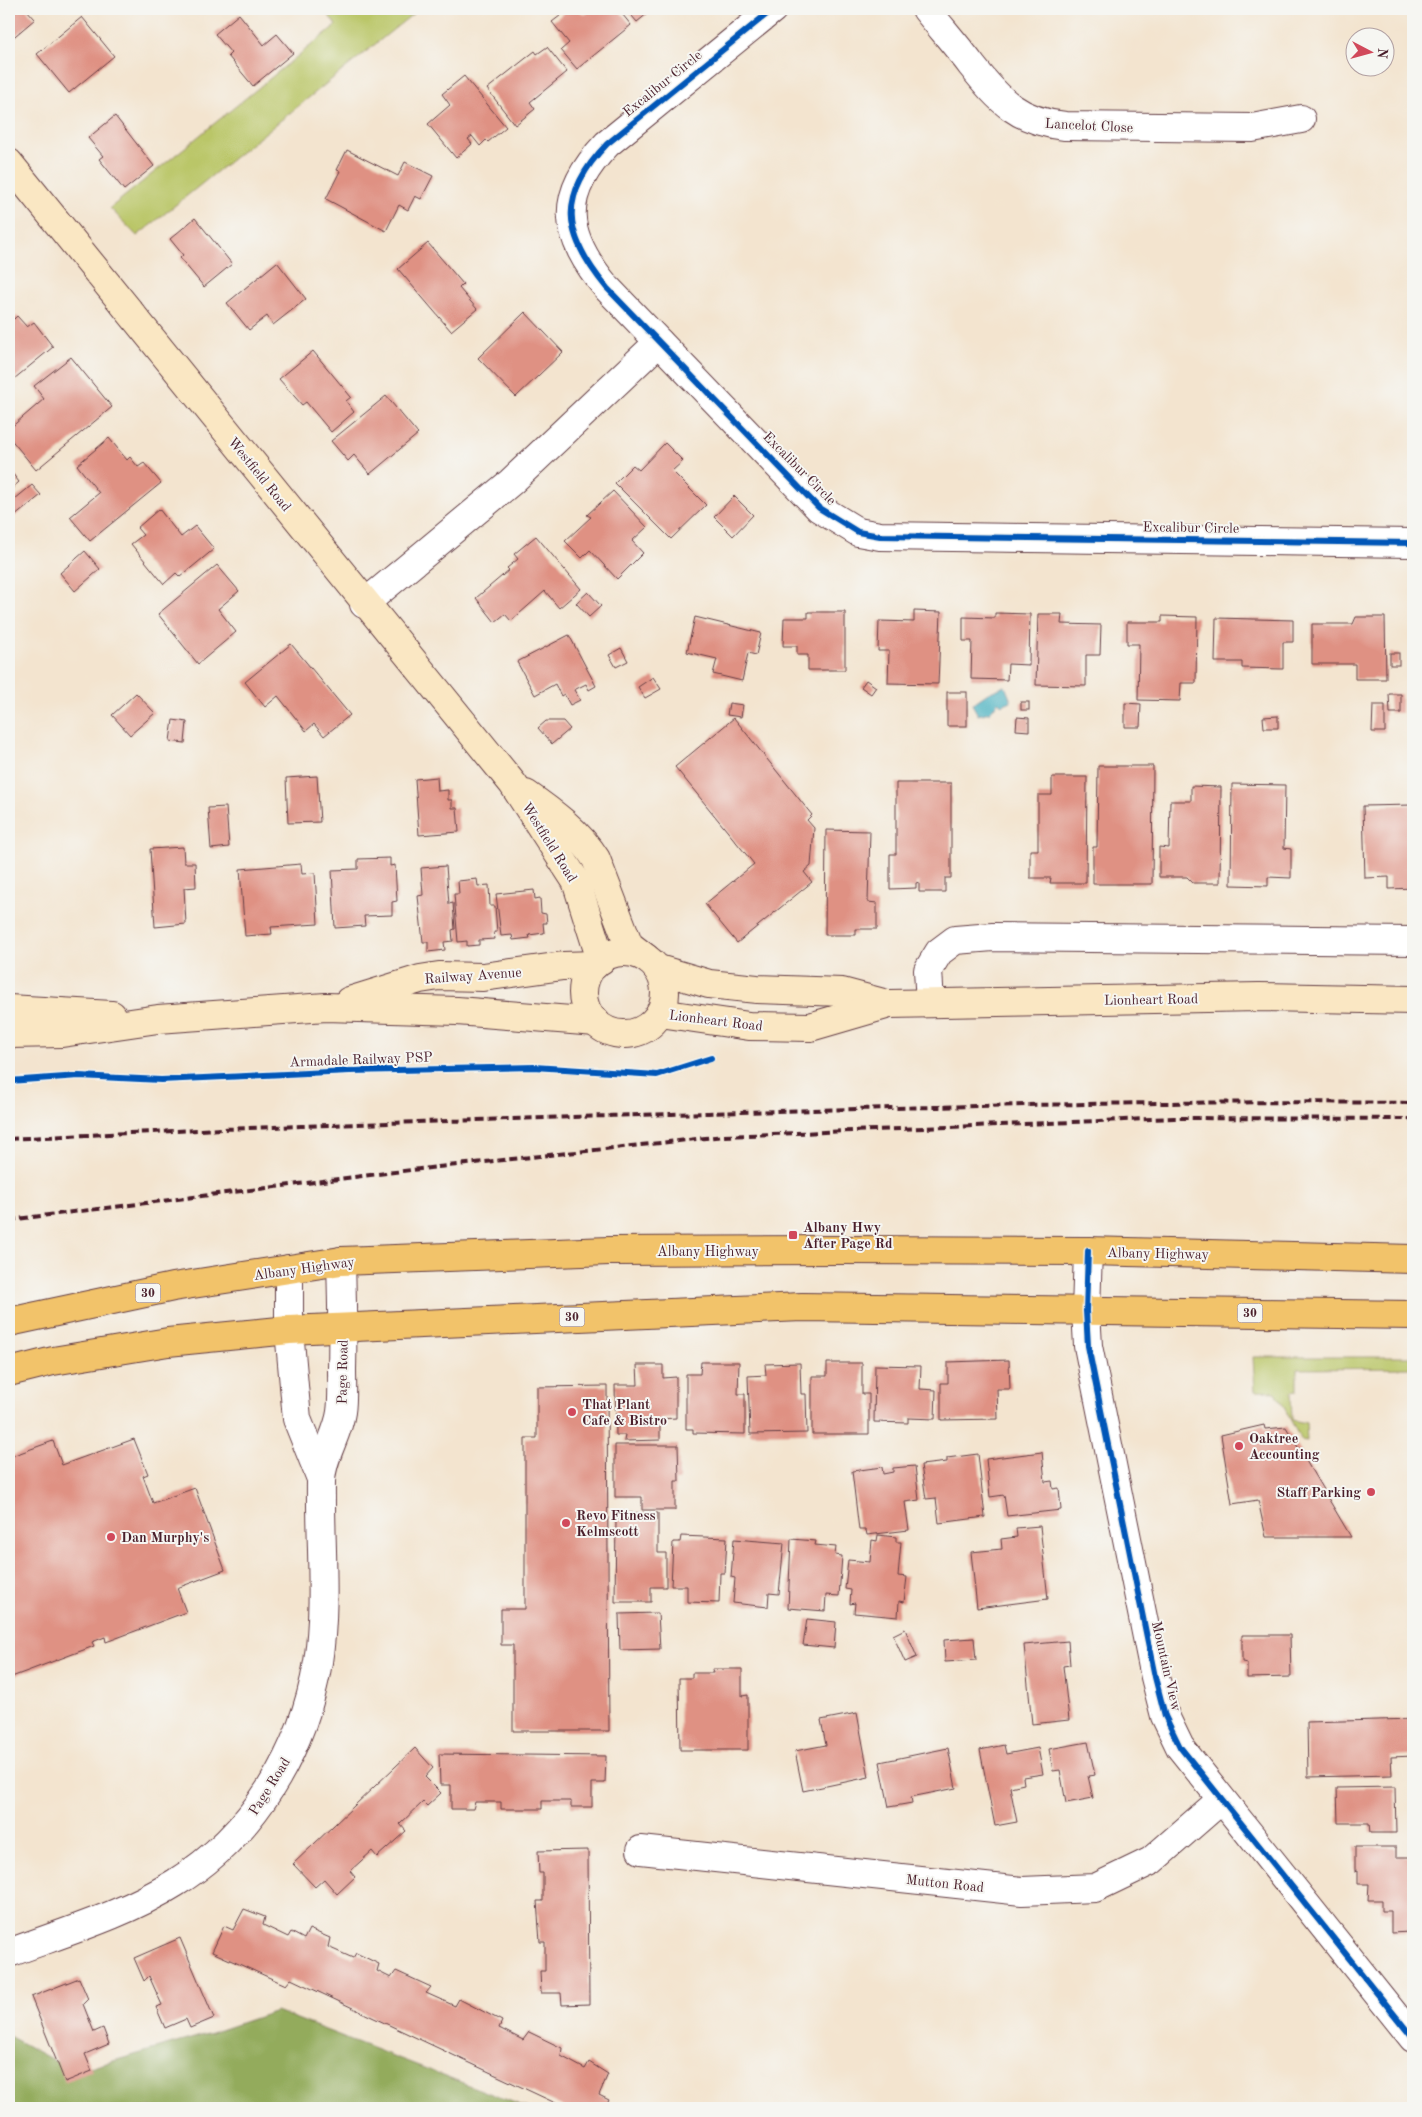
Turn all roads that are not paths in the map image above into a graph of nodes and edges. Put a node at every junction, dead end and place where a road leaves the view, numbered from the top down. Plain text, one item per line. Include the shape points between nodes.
1 (773, 9) edge
2 (926, 9) edge
3 (1301, 119) dead end
4 (9, 164) edge
5 (659, 342) junction
6 (1413, 543) edge
7 (364, 604) junction
8 (513, 784) junction
9 (1413, 941) edge
10 (598, 962) junction
11 (652, 963) junction
12 (1413, 1000) edge
13 (930, 1003) junction
14 (889, 1004) junction
15 (326, 1008) junction
16 (9, 1009) edge
17 (660, 1014) junction
18 (158, 1019) junction
19 (596, 1022) junction
20 (9, 1034) edge
21 (1088, 1251) junction
22 (1413, 1259) edge
23 (341, 1261) junction
24 (289, 1269) junction
25 (1086, 1311) junction
26 (1413, 1315) edge
27 (9, 1322) edge
28 (343, 1328) junction
29 (289, 1330) junction
30 (9, 1372) edge
31 (320, 1479) junction
32 (1221, 1800) junction
33 (641, 1850) dead end
34 (9, 1953) edge
35 (1413, 2038) edge

1 - 5 street, Excalibur Circle via 607,144 586,170 574,196 571,210 573,226 578,246 588,264
2 - 3 street, Lancelot Close via 996,95 1013,110 1037,122 1065,126 1252,128
4 - 7 main road, Westfield Road
5 - 6 street, Excalibur Circle via 819,508 845,526 863,533
5 - 7 street via 511,482
7 - 8 main road, Westfield Road
8 - 10 main road, Westfield Road via 576,881
8 - 11 main road, Westfield Road via 545,807 589,847 629,945
9 - 13 street via 993,937 955,940 939,952 928,970
10 - 11 main road via 618,952 637,954
10 - 15 main road, Railway Avenue via 483,977 420,978
10 - 19 main road via 588,974 584,994
11 - 14 main road, Lionheart Road via 709,984 842,992
11 - 17 main road via 665,991
12 - 13 main road, Lionheart Road via 1259,997
13 - 14 main road, Lionheart Road
14 - 17 main road, Lionheart Road via 810,1027 749,1026
15 - 18 main road, Railway Avenue
15 - 19 main road, Railway Avenue via 458,1011
16 - 18 main road, Railway Avenue
17 - 19 main road via 647,1026 630,1034 618,1033
18 - 20 main road, Railway Avenue via 62,1032
21 - 22 highway, Albany Highway / 30
21 - 23 highway, Albany Highway / 30 via 609,1251
21 - 25 street, Mountain View
23 - 24 highway, Albany Highway / 30
23 - 28 street, Page Road
24 - 27 highway, Albany Highway / 30 via 173,1287
24 - 29 street, Page Road
25 - 26 highway, 30
25 - 28 highway, 30 via 802,1307
25 - 32 street, Mountain View via 1088,1346 1165,1716 1180,1748
28 - 29 highway, 30
28 - 31 street, Page Road via 341,1413
29 - 30 highway, 30 via 168,1342 53,1361
29 - 31 street, Page Road via 297,1419
31 - 34 street, Page Road via 318,1662 299,1732 269,1790 248,1820 211,1858 174,1884 112,1914
32 - 33 street, Mutton Road via 1151,1860 1095,1888 1022,1891
32 - 35 street, Mountain View

